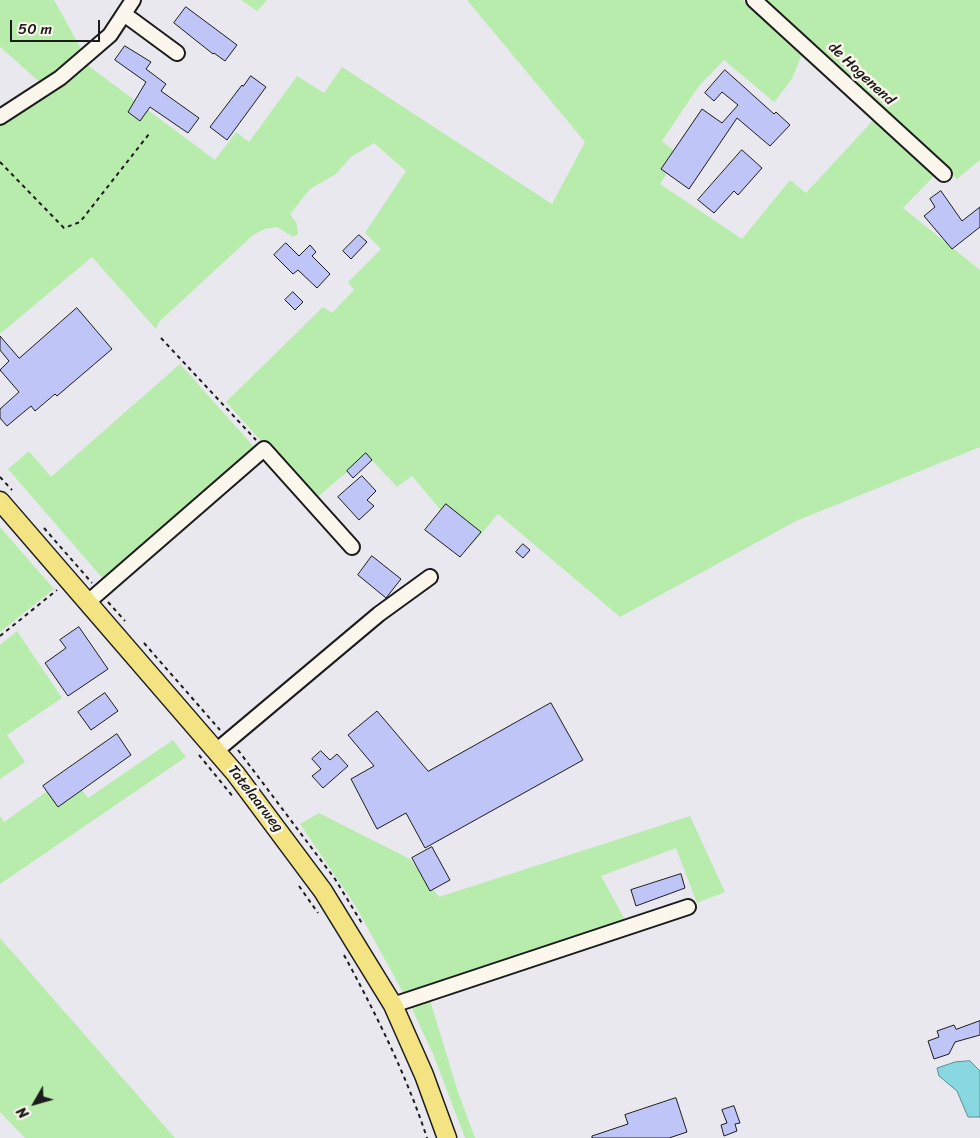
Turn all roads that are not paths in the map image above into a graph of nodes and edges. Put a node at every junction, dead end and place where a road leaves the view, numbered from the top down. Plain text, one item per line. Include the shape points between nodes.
1 (133, 0) edge
2 (754, 0) edge
3 (124, 14) junction
4 (178, 53) dead end
5 (0, 117) edge
6 (944, 174) dead end
7 (0, 501) edge
8 (352, 547) dead end
9 (430, 577) dead end
10 (88, 602) junction
11 (216, 750) junction
12 (688, 907) dead end
13 (393, 1005) junction
14 (447, 1138) edge

1 - 3 street
2 - 6 street, de Hogenend
3 - 4 street
3 - 5 street via 110,35 60,78
7 - 10 main road, Tatelaarweg
8 - 10 street via 264,449
9 - 11 street via 379,614
10 - 11 main road, Tatelaarweg
11 - 13 main road, Tatelaarweg via 280,830 323,891
12 - 13 street
13 - 14 main road, Tatelaarweg

